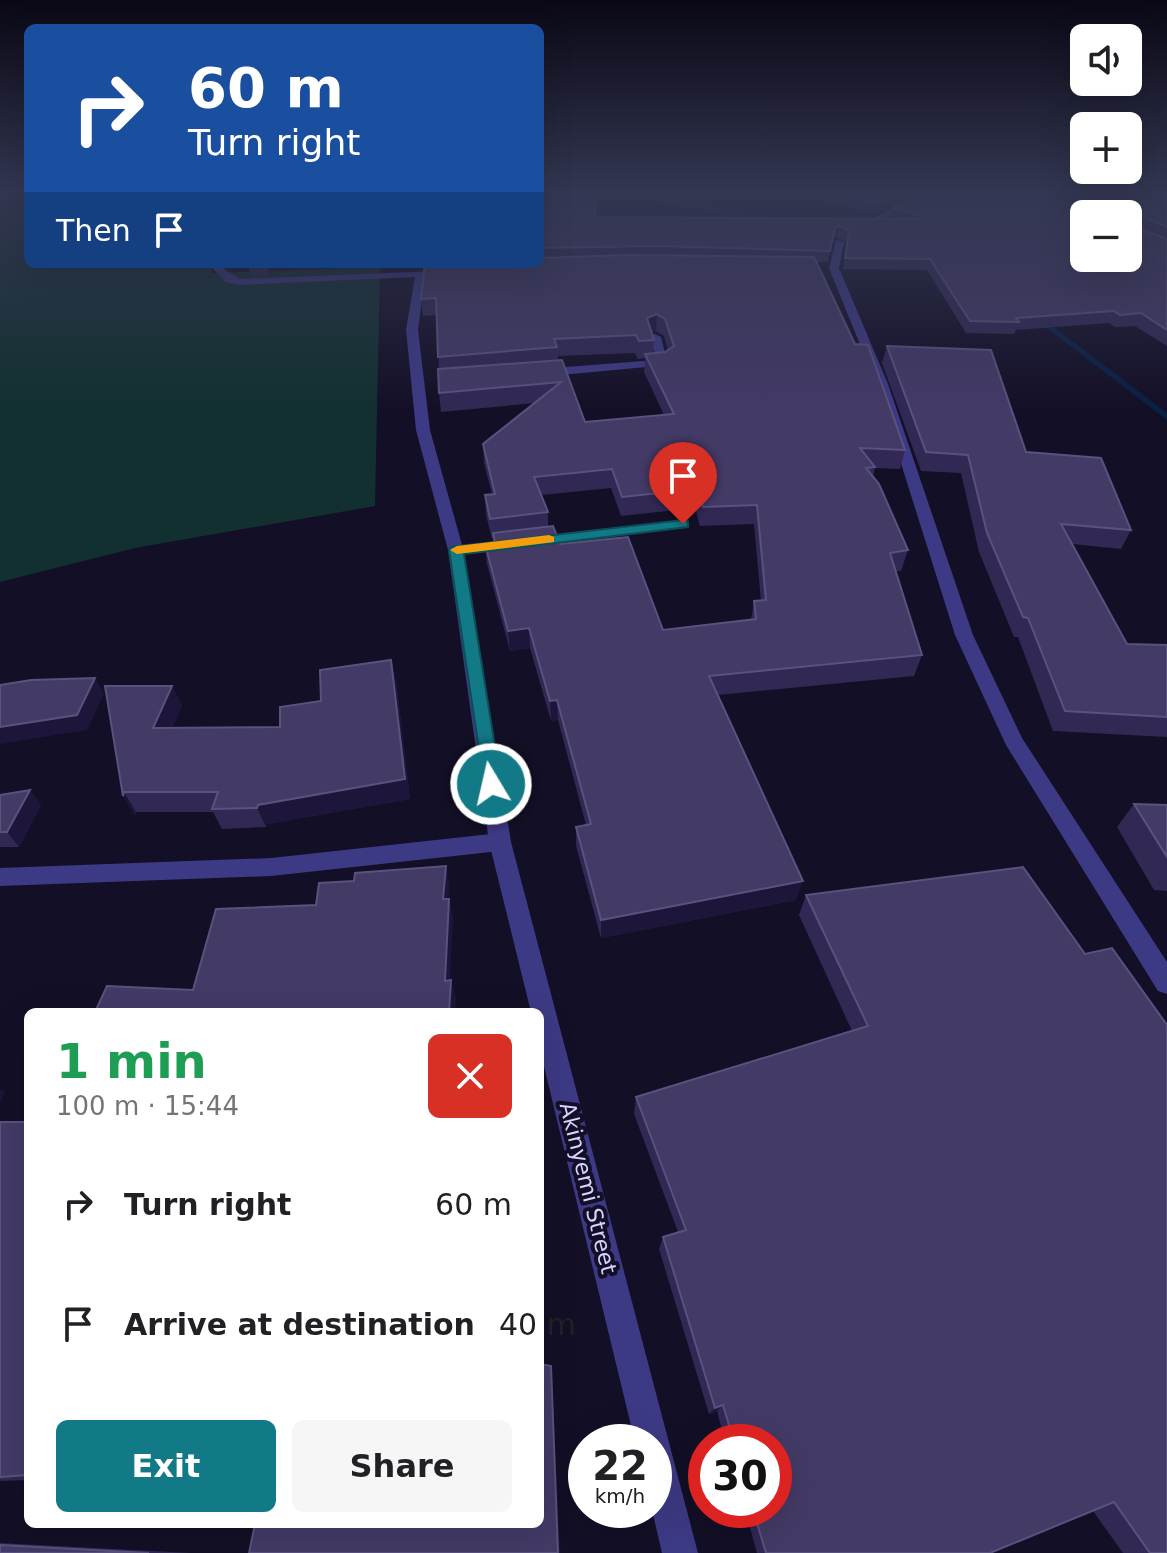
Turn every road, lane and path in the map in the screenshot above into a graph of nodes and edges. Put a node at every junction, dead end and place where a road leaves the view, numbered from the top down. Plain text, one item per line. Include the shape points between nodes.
1 (828, 265) edge
2 (219, 268) edge
3 (444, 273) edge
4 (420, 274) junction
5 (655, 337) edge
6 (526, 374) edge
7 (683, 524) dead end
8 (456, 550) junction
9 (500, 842) junction
10 (0, 877) edge
11 (1167, 983) edge
12 (542, 1008) edge
13 (544, 1016) edge
14 (647, 1424) edge
15 (672, 1521) edge
16 (680, 1553) edge

1 - 11 street via 882,384 964,635 1013,740
2 - 4 street via 240,282
3 - 4 street
4 - 8 street, Akinyemi Street via 412,330 427,382 423,430
5 - 6 street via 664,363
7 - 8 street
8 - 9 street, Akinyemi Street
9 - 10 street via 271,867
9 - 12 street, Akinyemi Street
13 - 14 street, Akinyemi Street
15 - 16 street

